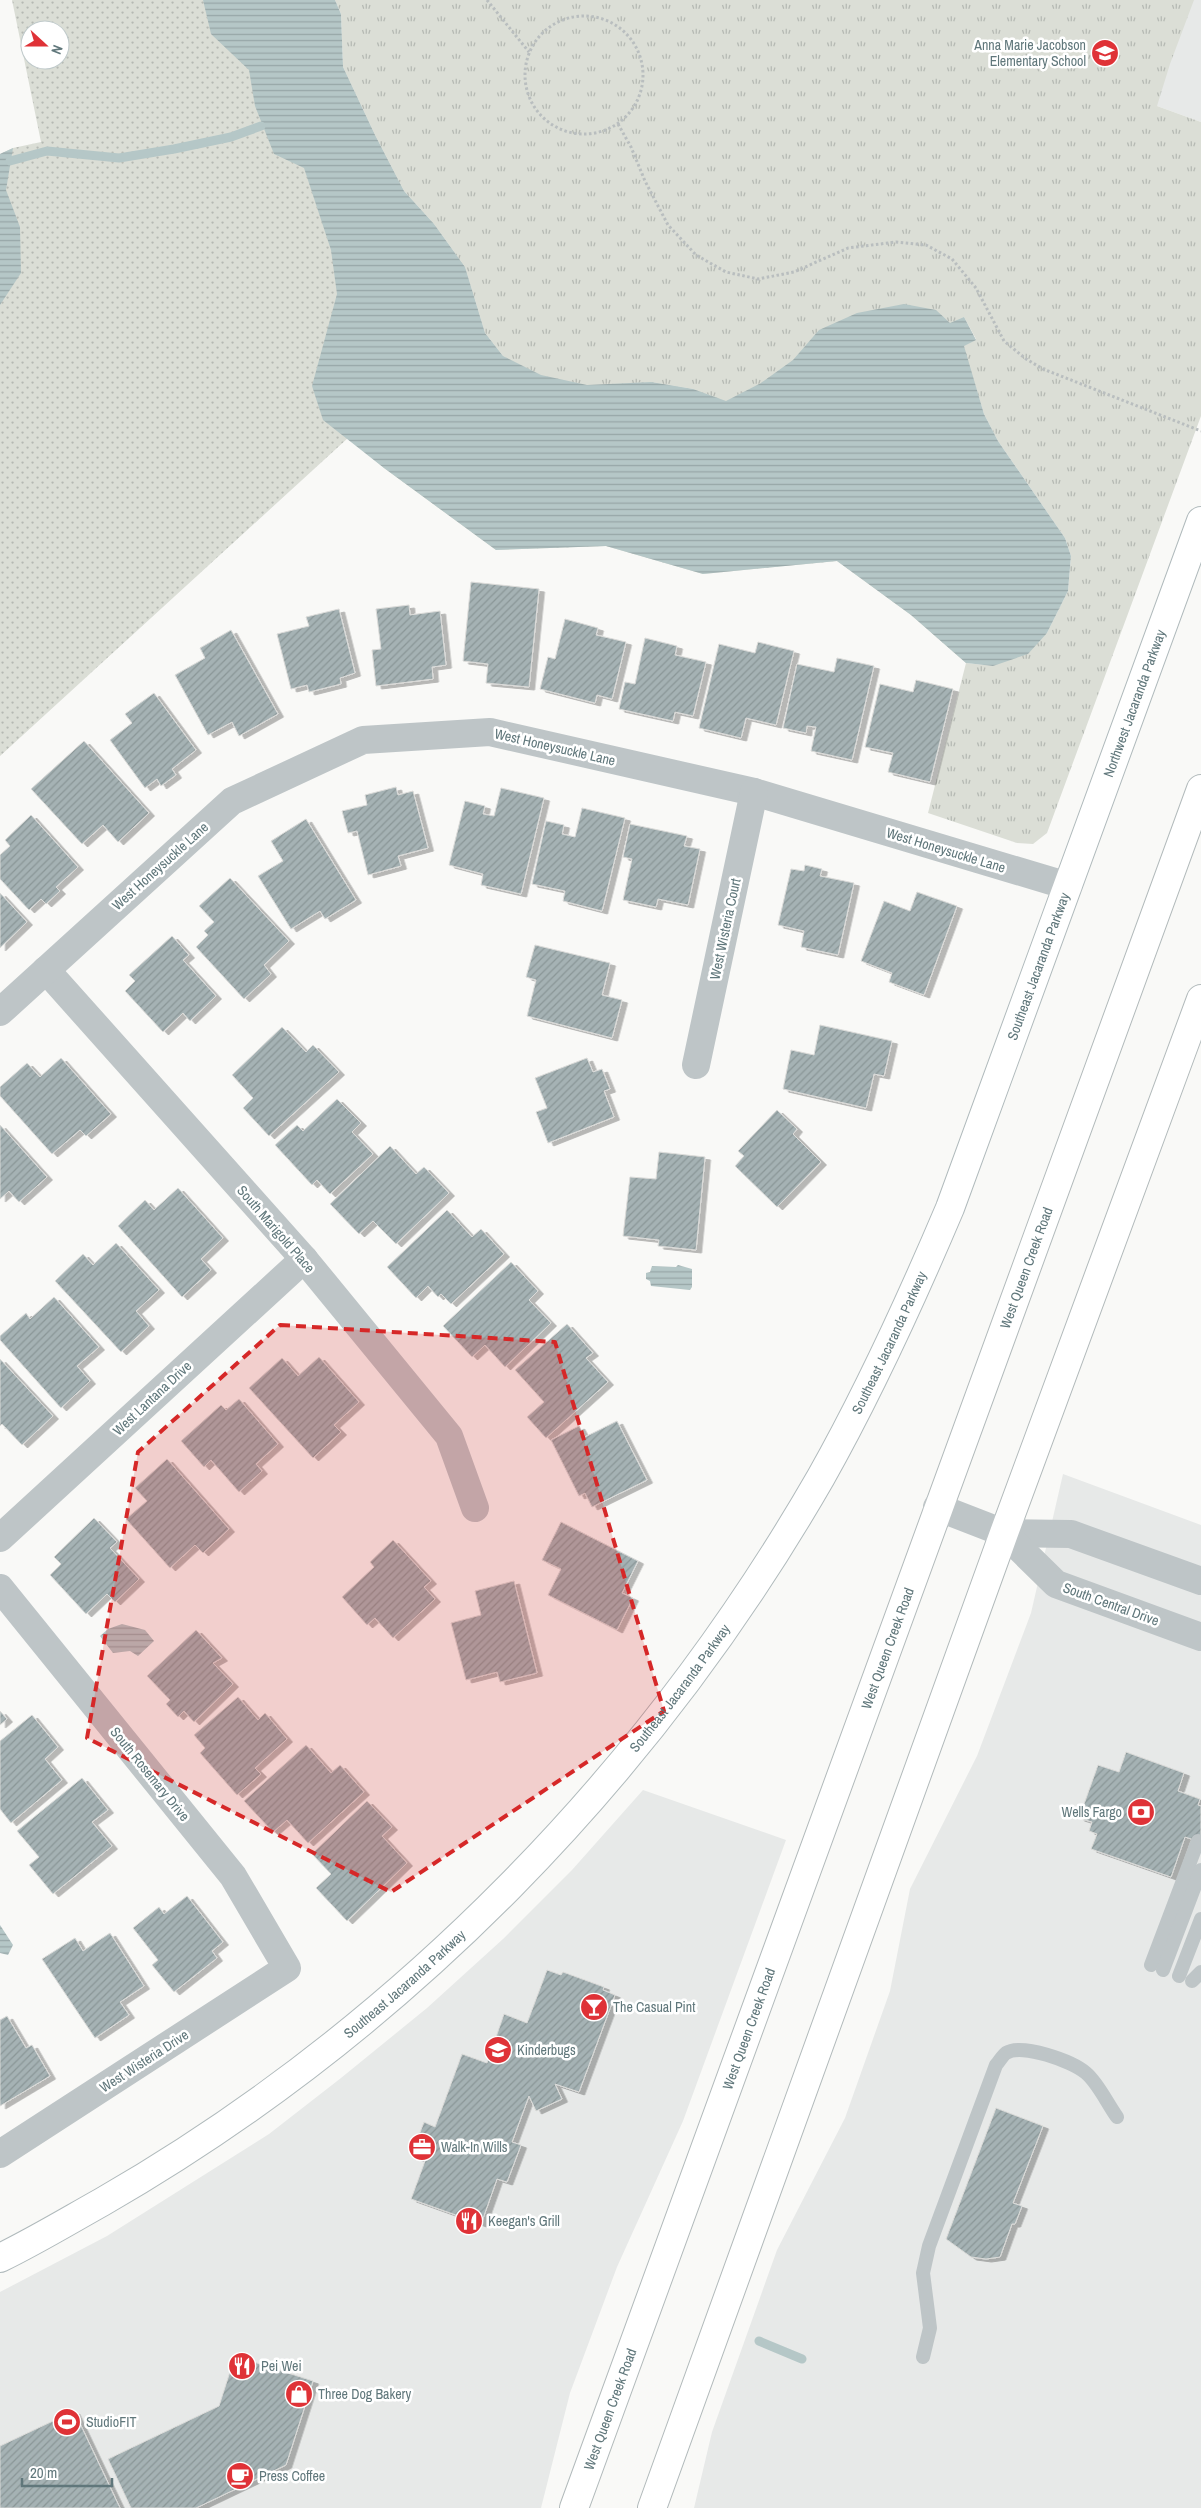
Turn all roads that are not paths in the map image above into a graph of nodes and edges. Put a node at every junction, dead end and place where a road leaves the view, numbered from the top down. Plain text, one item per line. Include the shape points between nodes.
1 (1201, 521) edge
2 (1201, 789) edge
3 (754, 792) junction
4 (1068, 886) junction
5 (46, 970) junction
6 (1201, 1000) edge
7 (0, 1012) edge
8 (696, 1065) dead end
9 (304, 1259) junction
10 (938, 1507) junction
11 (475, 1508) dead end
12 (1004, 1533) junction
13 (0, 1538) edge
14 (1201, 1582) edge
15 (0, 1588) edge
16 (1201, 1637) edge
17 (1198, 1841) dead end
18 (1201, 1870) edge
19 (1201, 1919) edge
20 (287, 1968) joint
21 (1191, 1977) edge
22 (1117, 2117) dead end
23 (0, 2154) edge
24 (0, 2258) edge
25 (924, 2357) dead end
26 (574, 2508) edge
27 (652, 2508) edge

1 - 4 main road, Northwest Jacaranda Parkway
2 - 10 main road, West Queen Creek Road
3 - 4 street, West Honeysuckle Lane
3 - 5 street, West Honeysuckle Lane via 490,732 363,740 232,801
3 - 8 street, West Wisteria Court
4 - 24 main road, Southeast Jacaranda Parkway via 950,1208 882,1360 819,1480 679,1693 590,1802 536,1861 471,1926 340,2039 276,2090 206,2138 143,2178
5 - 7 street, West Honeysuckle Lane
5 - 9 street, South Marigold Place
6 - 12 main road
9 - 11 street, South Marigold Place via 449,1436
9 - 13 street, West Lantana Drive
10 - 12 street
10 - 26 main road, West Queen Creek Road
12 - 14 street via 1071,1534
12 - 16 street, South Central Drive via 1056,1584
12 - 27 main road
15 - 20 street, South Rosemary Drive via 233,1876
17 - 18 lane via 1157,1968
19 - 21 lane
20 - 23 street, West Wisteria Drive
22 - 25 lane via 1086,2073 1068,2063 1034,2051 1017,2050 1006,2053 996,2065 929,2246 923,2273 930,2328

